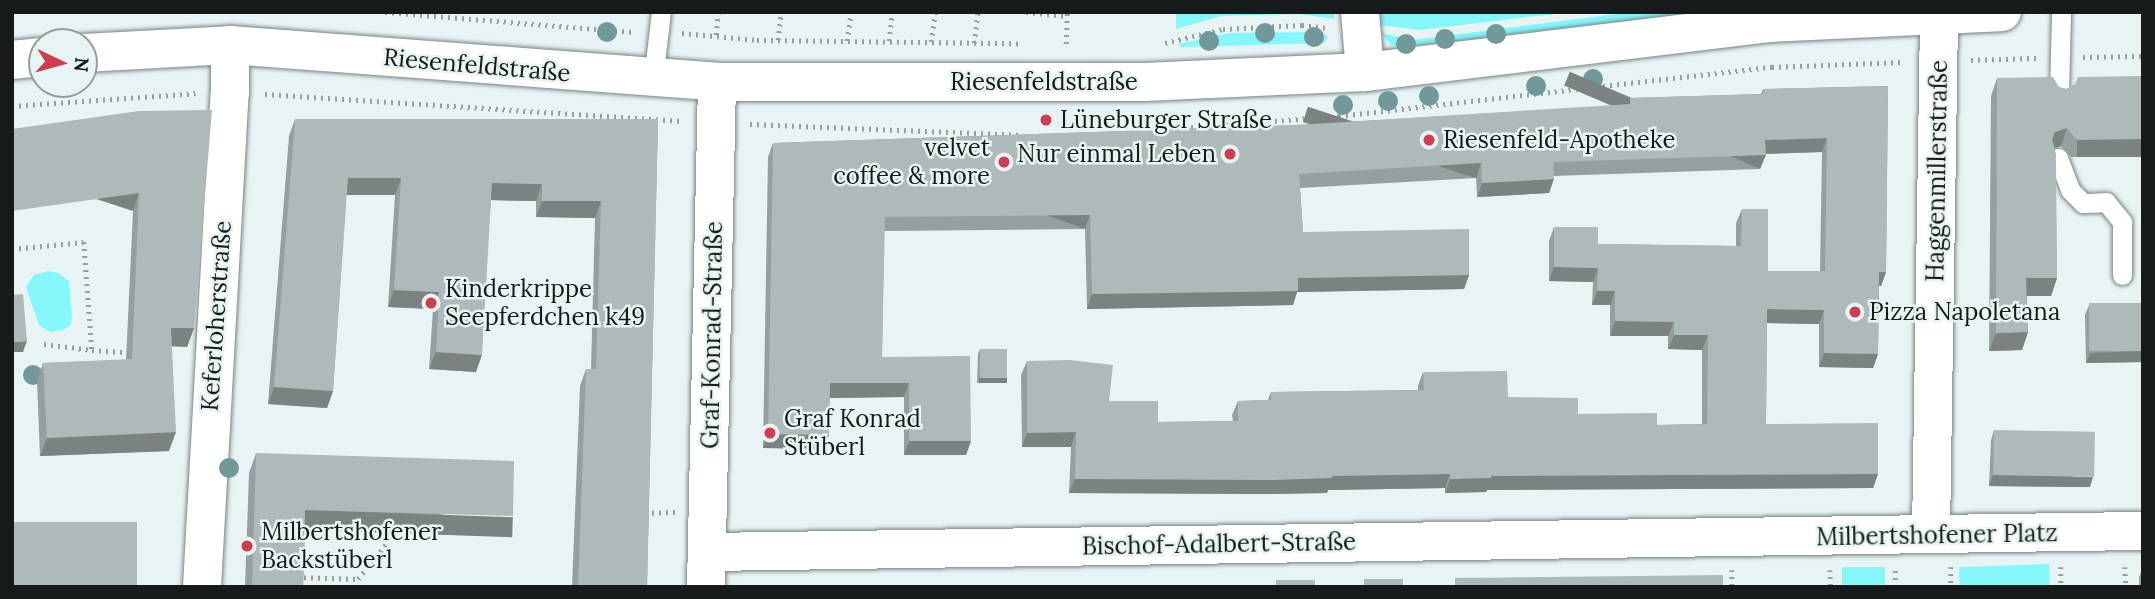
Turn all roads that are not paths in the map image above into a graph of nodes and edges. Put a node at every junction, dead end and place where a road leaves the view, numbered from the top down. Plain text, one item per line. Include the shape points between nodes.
1 (661, 12) edge
2 (1360, 12) edge
3 (2002, 12) edge
4 (2061, 12) edge
5 (1939, 17) junction
6 (1770, 18) edge
7 (230, 45) junction
8 (98, 52) edge
9 (1365, 72) junction
10 (653, 79) junction
11 (717, 82) junction
12 (2059, 95) edge
13 (2058, 158) edge
14 (2122, 275) dead end
15 (2143, 531) edge
16 (1931, 534) junction
17 (1731, 536) joint
18 (707, 569) edge
19 (202, 587) edge

1 - 10 lane
2 - 9 street
3 - 5 street, Riesenfeldstraße
4 - 12 lane
5 - 6 street, Riesenfeldstraße
5 - 16 street, Haggenmillerstraße
6 - 9 street, Riesenfeldstraße
7 - 8 street, Riesenfeldstraße
7 - 10 street, Riesenfeldstraße
7 - 19 street, Keferloherstraße
9 - 11 street, Riesenfeldstraße via 1145,82
10 - 11 street, Riesenfeldstraße
11 - 18 street, Graf-Konrad-Straße
13 - 14 lane via 2070,190 2083,204 2106,202 2122,222
15 - 16 street, Milbertshofener Platz
16 - 17 street, Milbertshofener Platz
17 - 18 street, Bischof-Adalbert-Straße

